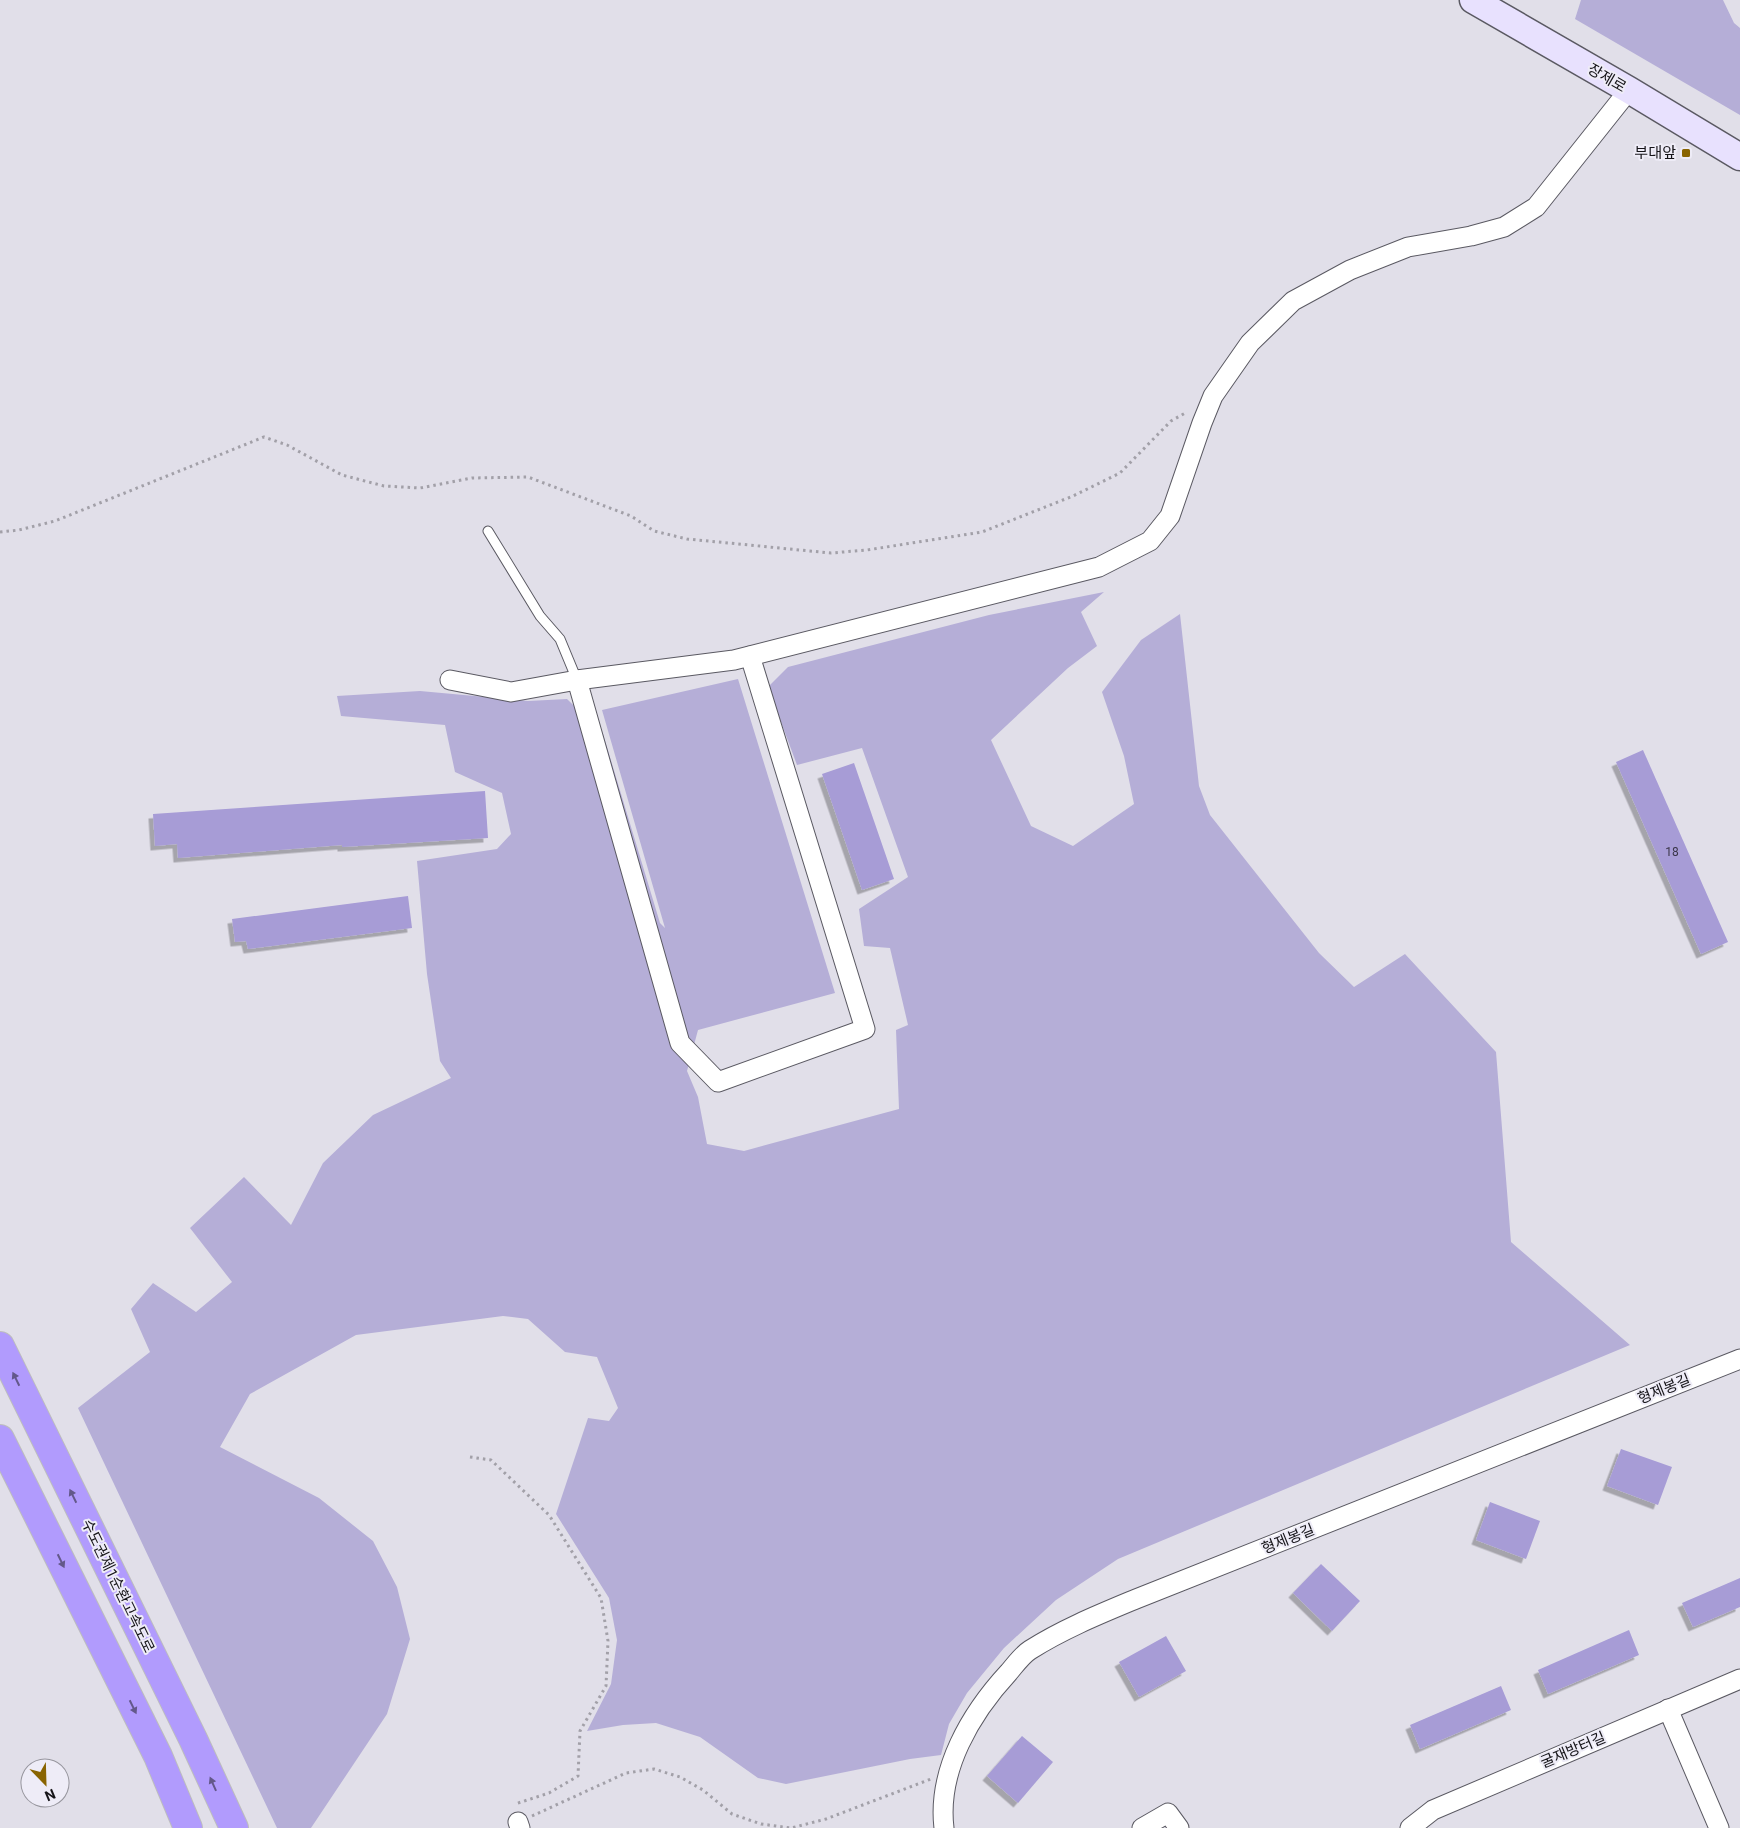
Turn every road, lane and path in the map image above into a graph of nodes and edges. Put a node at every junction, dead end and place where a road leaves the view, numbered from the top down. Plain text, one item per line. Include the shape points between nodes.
1 (1473, 0) edge
2 (1629, 90) junction
3 (1740, 157) edge
4 (1213, 396) junction
5 (488, 531) dead end
6 (0, 532) edge
7 (750, 656) junction
8 (450, 680) dead end
9 (577, 680) junction
10 (0, 1346) edge
11 (1740, 1359) edge
12 (0, 1439) edge
13 (470, 1457) dead end
14 (1740, 1679) edge
15 (1668, 1709) junction
16 (948, 1773) junction
17 (519, 1825) edge
18 (188, 1828) edge
19 (234, 1828) edge
20 (944, 1828) edge
21 (1142, 1828) edge
22 (1179, 1828) edge
23 (1410, 1828) edge
24 (1719, 1828) edge

1 - 2 main road, 장제로
2 - 3 main road, 장제로
2 - 4 street via 1536,207 1504,227 1400,250 1350,270 1293,301 1250,343
4 - 6 path via 1171,421 1120,473 1073,496 982,532 867,550 831,553 687,539 654,531 631,516 528,477 472,478 420,488 384,486 342,475 287,445 264,437 55,521
4 - 7 street via 1170,516 1150,541 1099,567
5 - 9 lane via 540,616 560,639
7 - 9 street
7 - 9 street via 865,1029 718,1082 680,1043
8 - 9 street via 511,692
19 -> 10 highway, 수도권제1순환고속도로
11 - 16 street, 형제봉길 via 1081,1622 1028,1651 990,1692 966,1730
12 -> 18 highway via 158,1756
13 - 17 path via 491,1460 549,1515 601,1598 608,1641 606,1686 580,1731 578,1776 549,1793 515,1804
14 - 15 street, 굴재방터길
15 - 23 street, 굴재방터길 via 1432,1810
15 - 24 street
16 - 17 path via 826,1820 791,1828 761,1824 732,1814 703,1790 680,1777 654,1769 626,1773
16 - 20 street, 형제봉길 via 942,1816
21 - 22 street via 1168,1813

